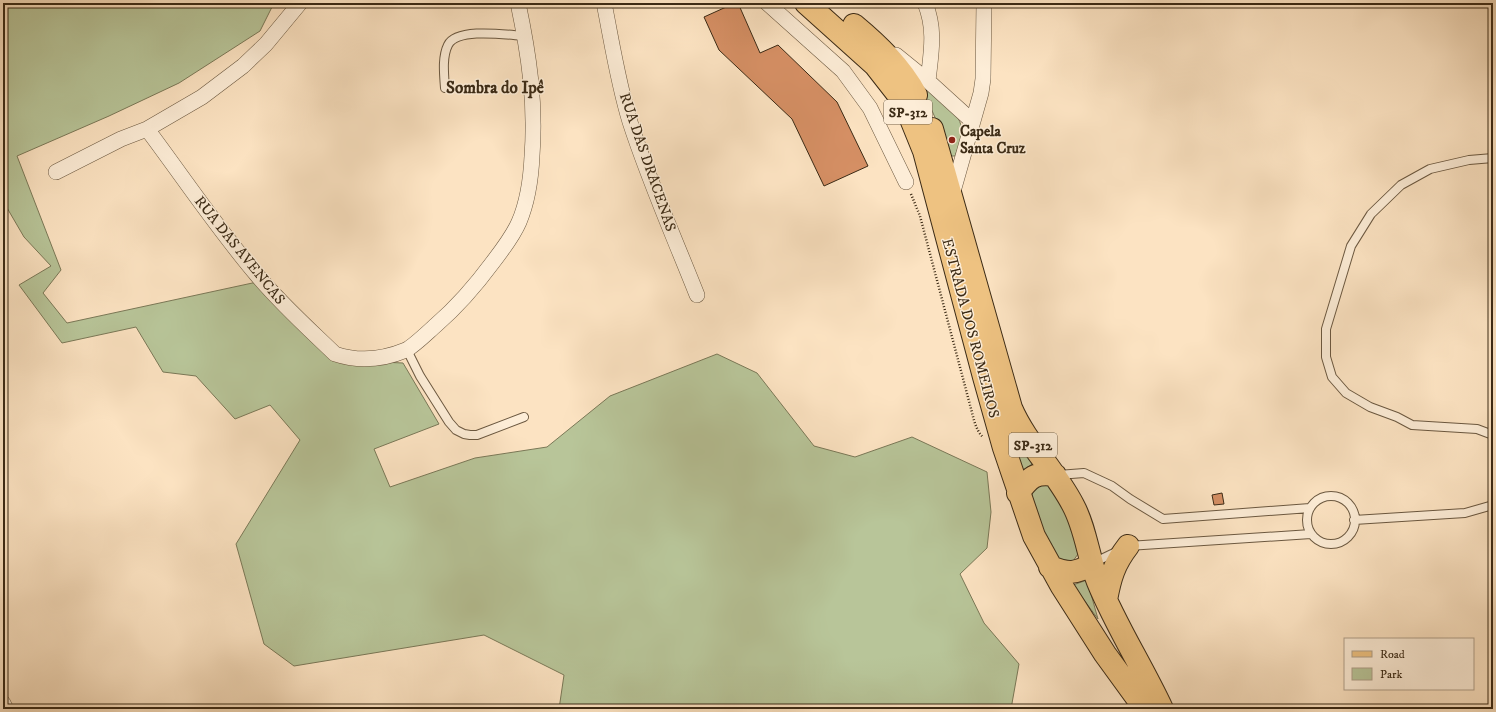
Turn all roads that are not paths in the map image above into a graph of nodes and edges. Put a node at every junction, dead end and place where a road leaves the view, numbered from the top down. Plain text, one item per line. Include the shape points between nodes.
1 (289, 3) edge
2 (300, 3) edge
3 (518, 3) edge
4 (604, 3) edge
5 (767, 3) edge
6 (806, 3) edge
7 (829, 3) edge
8 (925, 3) edge
9 (984, 3) edge
10 (280, 26) junction
11 (525, 36) junction
12 (872, 40) junction
13 (928, 81) junction
14 (445, 88) dead end
15 (972, 122) junction
16 (147, 129) junction
17 (1493, 158) edge
18 (56, 172) dead end
19 (906, 182) road end
20 (952, 195) junction
21 (697, 295) dead end
22 (407, 350) junction
23 (524, 417) dead end
24 (1493, 435) edge
25 (1056, 475) junction
26 (1018, 493) junction
27 (1493, 505) edge
28 (1310, 508) junction
29 (1354, 520) junction
30 (1311, 534) junction
31 (1128, 546) junction
32 (1092, 564) junction
33 (1050, 567) junction
34 (1106, 600) junction
35 (1105, 654) junction
36 (3, 703) edge
37 (6, 709) edge
38 (1137, 709) edge
39 (1145, 709) edge
40 (1162, 709) edge

1 - 10 street
2 - 10 street
3 - 11 street, RUA DAS AVENCAS
4 - 21 street, RUA DAS DRACENAS via 630,121
5 - 19 street via 843,72 870,108
6 - 26 main road, ESTRADA DOS ROMEIROS / SP-312 via 876,65 909,114 924,151 984,377
7 - 12 main road, ESTRADA DOS ROMEIROS / SP-312
8 - 13 street via 931,20 932,37
9 - 15 street via 983,79
10 - 16 street via 266,44 227,79 202,97
11 - 14 lane via 479,34 455,38 449,43 446,53
11 - 22 street, RUA DAS AVENCAS via 532,79 533,139 531,179 520,221 511,239 471,291
12 - 13 street via 899,57
12 - 20 main road, ESTRADA DOS ROMEIROS / SP-312 via 901,71 923,108
13 - 15 street
15 - 20 street
16 - 18 street via 121,139
16 - 22 street, RUA DAS AVENCAS via 255,274 335,354 365,360
17 - 24 lane via 1469,160 1430,169 1401,186 1371,214 1351,246 1326,329 1326,357 1332,377 1346,393 1370,407 1412,425 1477,429
20 - 25 main road, ESTRADA DOS ROMEIROS / SP-312 via 1011,408 1025,434
22 - 23 lane via 420,376 456,430 477,435
25 - 26 main road via 1036,475
25 - 28 lane via 1084,473 1112,486 1163,519
25 - 32 main road, ESTRADA DOS ROMEIROS / SP-312 via 1077,513
26 - 33 main road, ESTRADA DOS ROMEIROS / SP-312 via 1034,536
27 - 29 lane via 1465,513
28 - 29 lane via 1314,502 1327,496 1340,498 1354,513
28 - 30 lane via 1307,521
29 - 30 lane via 1354,527 1347,538 1334,544 1321,542
30 - 31 lane
31 - 32 lane
31 - 34 main road via 1114,568
32 - 33 main road via 1073,573
32 - 34 main road, ESTRADA DOS ROMEIROS / SP-312
33 - 35 main road, ESTRADA DOS ROMEIROS / SP-312
34 - 40 main road, ESTRADA DOS ROMEIROS / SP-312
35 - 38 main road
35 - 39 main road, ESTRADA DOS ROMEIROS / SP-312
36 - 37 street

